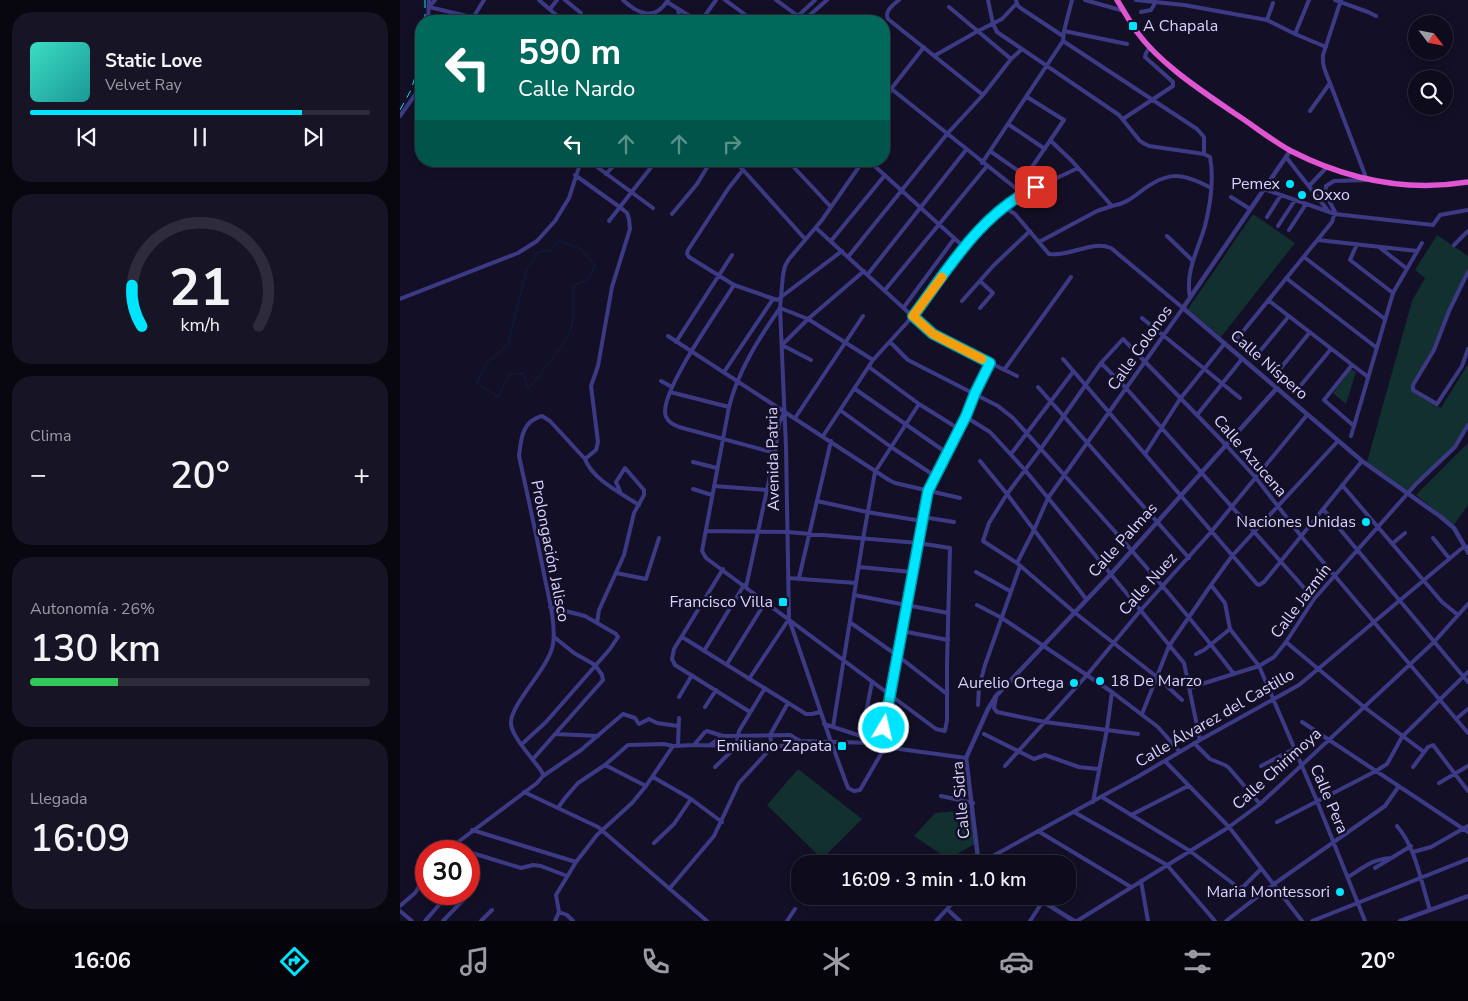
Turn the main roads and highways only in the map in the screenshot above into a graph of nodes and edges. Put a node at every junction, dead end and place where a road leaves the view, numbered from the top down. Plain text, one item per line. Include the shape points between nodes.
1 (1117, 0) edge
2 (1468, 182) edge

1 - 2 highway via 1138,34 1197,88 1290,150 1366,180 1421,186

